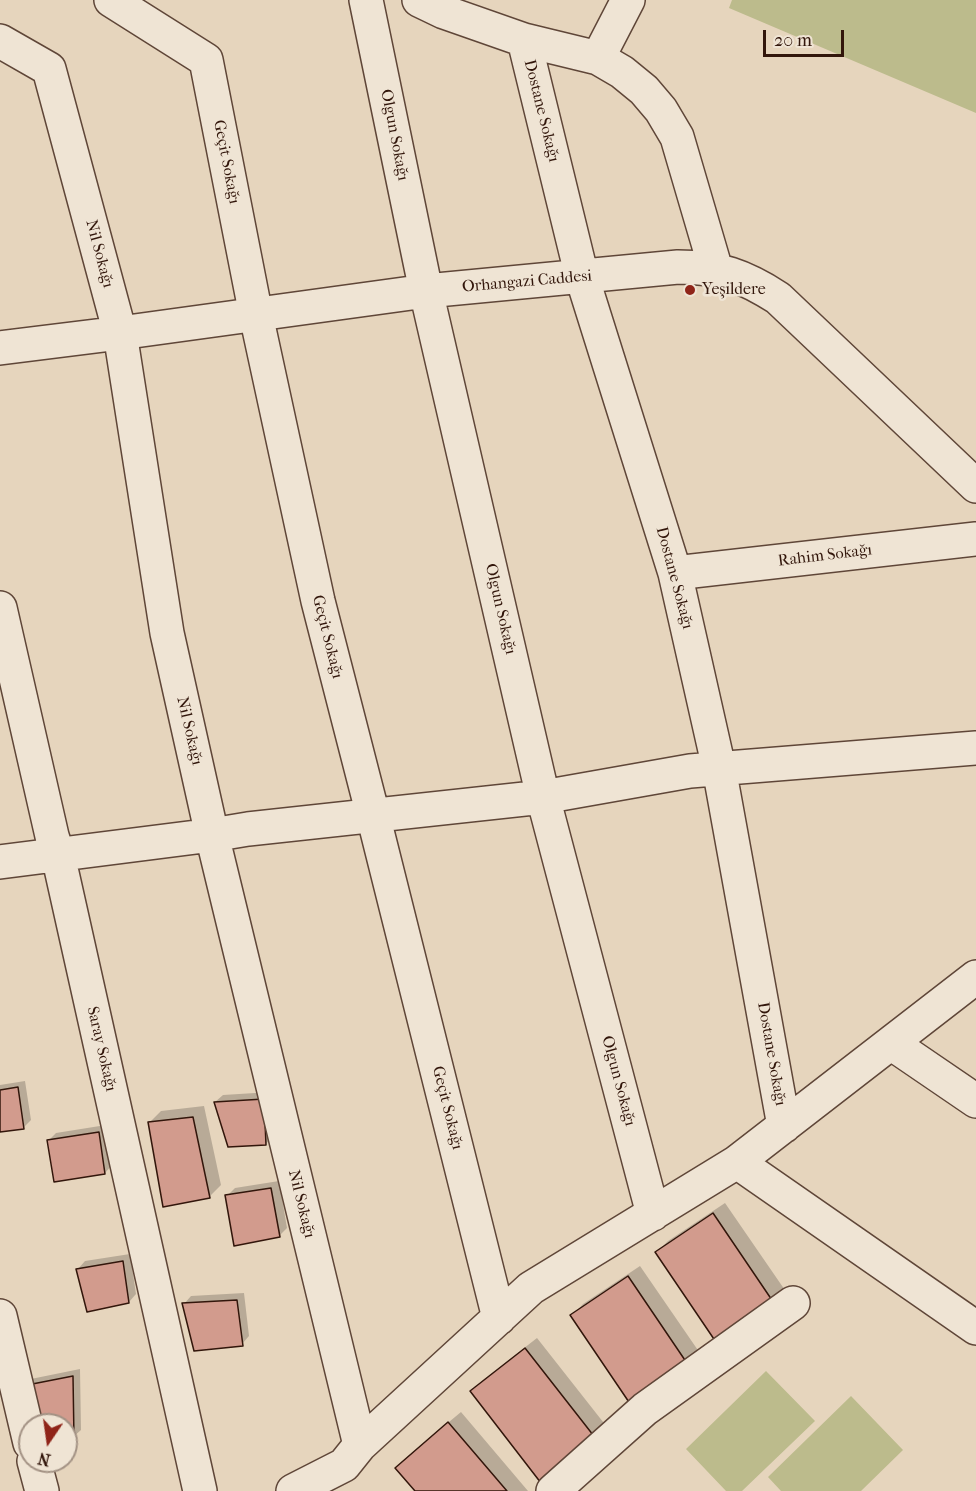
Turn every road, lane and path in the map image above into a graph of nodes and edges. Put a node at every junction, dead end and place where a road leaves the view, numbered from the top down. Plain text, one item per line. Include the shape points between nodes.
1 (111, 0) edge
2 (366, 0) edge
3 (628, 0) edge
4 (437, 4) edge
5 (524, 40) junction
6 (0, 41) edge
7 (598, 58) junction
8 (716, 270) junction
9 (582, 277) junction
10 (426, 291) junction
11 (256, 315) junction
12 (120, 333) junction
13 (0, 348) edge
14 (976, 486) edge
15 (976, 539) edge
16 (675, 573) junction
17 (0, 608) edge
18 (976, 748) edge
19 (718, 768) junction
20 (543, 797) junction
21 (373, 814) junction
22 (212, 835) junction
23 (58, 855) junction
24 (0, 862) edge
25 (976, 977) edge
26 (891, 1043) junction
27 (976, 1101) edge
28 (784, 1126) junction
29 (736, 1162) junction
30 (653, 1214) junction
31 (793, 1302) dead end
32 (0, 1316) edge
33 (500, 1318) junction
34 (976, 1328) edge
35 (23, 1413) edge
36 (360, 1445) junction
37 (37, 1473) edge
38 (42, 1491) edge
39 (200, 1491) edge
40 (294, 1491) edge
41 (553, 1491) edge

1 - 11 street, Geçit Sokağı via 206,60
2 - 10 street, Olgun Sokağı
3 - 7 street
4 - 5 street
5 - 7 street
5 - 9 street, Dostane Sokağı
6 - 12 street, Nil Sokağı via 49,69
7 - 8 street via 644,90 677,137
8 - 9 street, Orhangazi Caddesi via 678,267
8 - 14 street, Orhangazi Caddesi via 756,283 778,298
9 - 10 street, Orhangazi Caddesi
9 - 16 street, Dostane Sokağı
10 - 11 street, Orhangazi Caddesi
10 - 20 street, Olgun Sokağı
11 - 12 street, Orhangazi Caddesi
11 - 21 street, Geçit Sokağı via 318,601
12 - 13 street, Orhangazi Caddesi
12 - 22 street, Nil Sokağı via 166,633
15 - 16 street, Rahim Sokağı
16 - 19 street, Dostane Sokağı
17 - 23 street, Saray Sokağı
18 - 19 street
19 - 20 street
19 - 28 street, Dostane Sokağı
20 - 21 street
20 - 30 street, Olgun Sokağı
21 - 22 street
21 - 33 street, Geçit Sokağı
22 - 23 street
22 - 36 street, Nil Sokağı
23 - 24 street
23 - 39 street, Saray Sokağı
25 - 26 street
26 - 27 street
26 - 28 street
28 - 29 street
29 - 30 street
29 - 34 street
30 - 33 street via 531,1288
31 - 41 street via 645,1409
32 - 35 street
33 - 36 street
36 - 40 street via 344,1465
37 - 38 street

